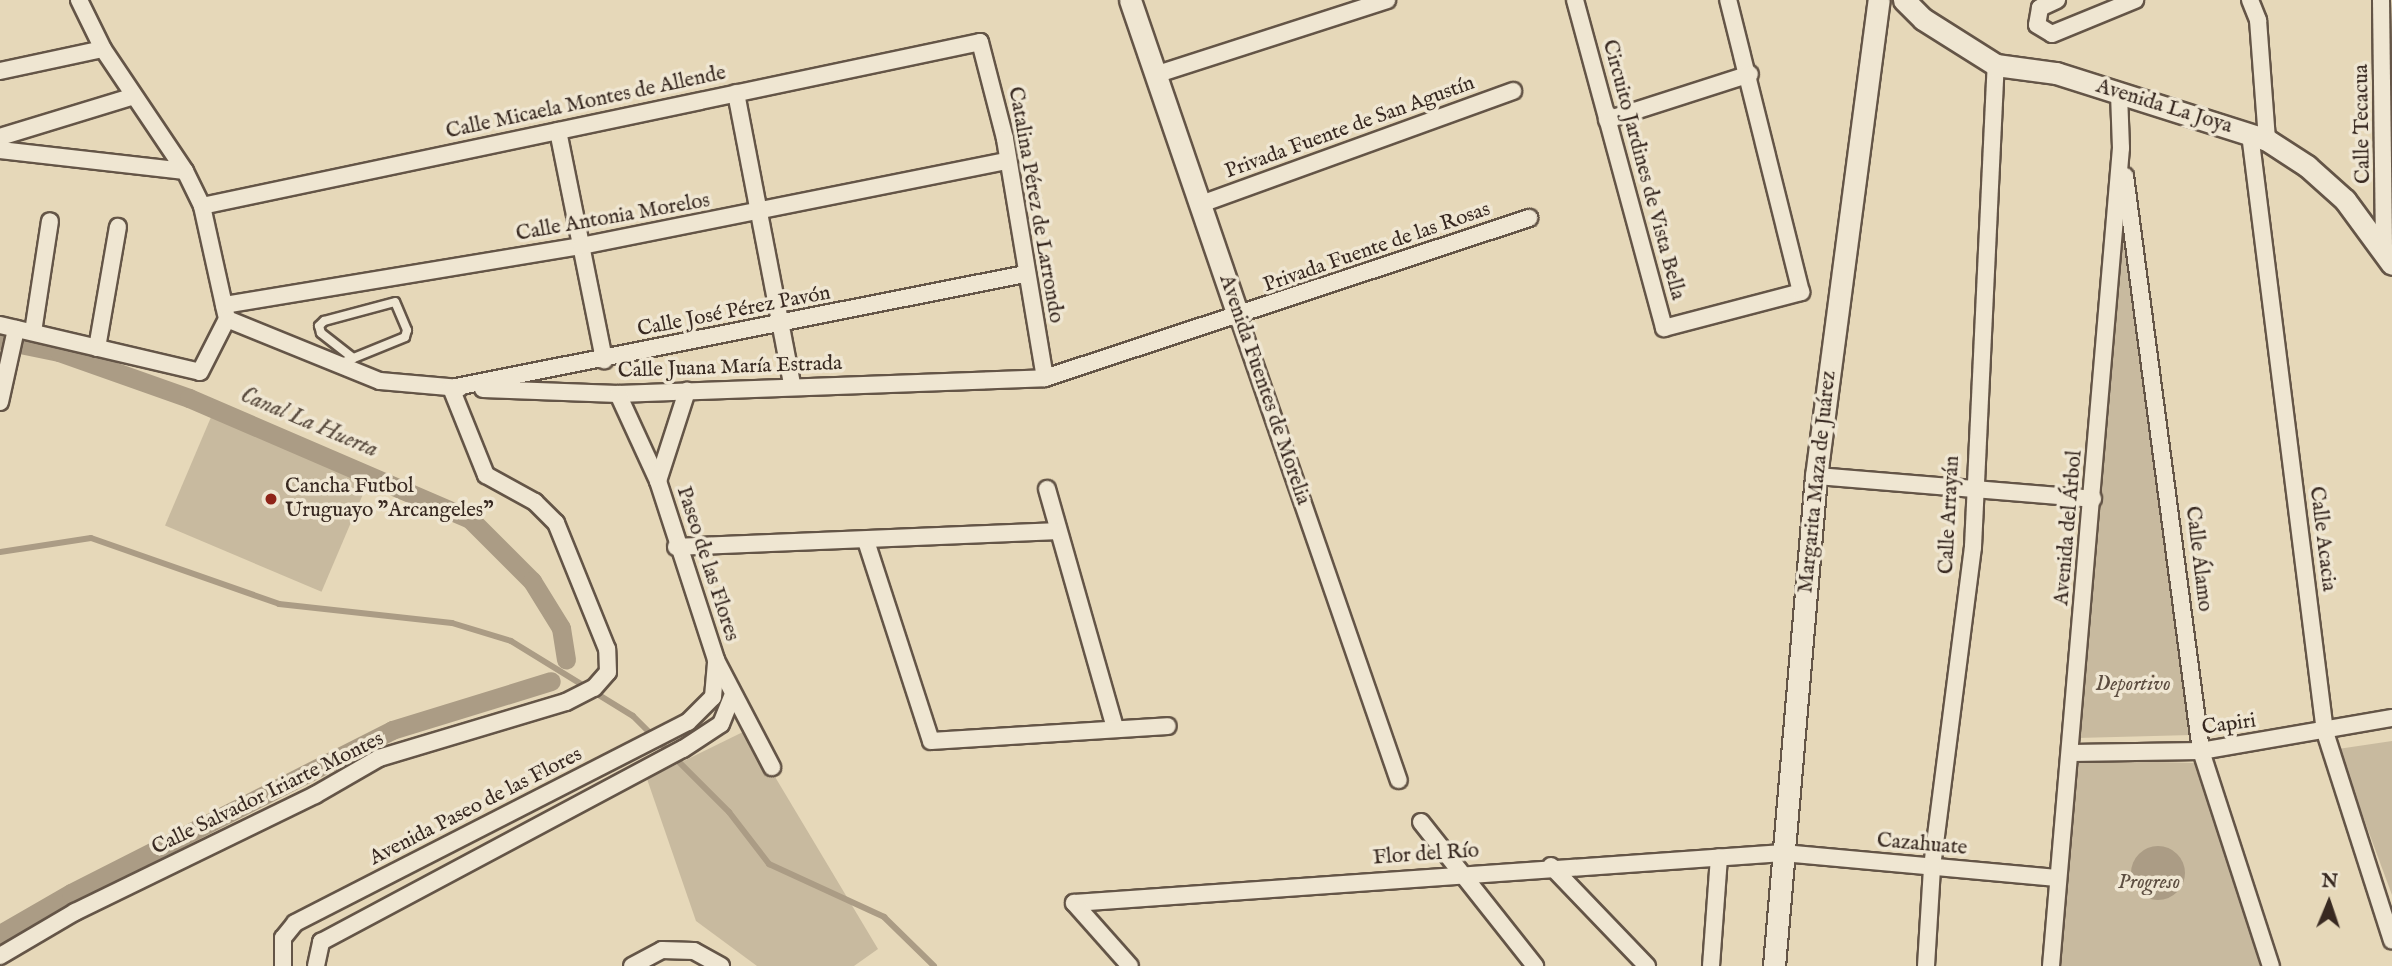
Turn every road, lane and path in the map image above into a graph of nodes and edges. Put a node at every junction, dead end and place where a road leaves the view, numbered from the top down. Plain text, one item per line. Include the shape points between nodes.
1 (79, 0) edge
2 (1130, 0) edge
3 (1387, 0) edge
4 (1575, 0) edge
5 (1728, 0) edge
6 (1879, 0) edge
7 (1904, 0) edge
8 (2057, 0) edge
9 (2135, 0) edge
10 (2250, 0) edge
11 (2381, 0) edge
12 (980, 42) joint
13 (103, 49) junction
14 (1996, 65) junction
15 (0, 71) edge
16 (1750, 74) junction
17 (1155, 75) junction
18 (1513, 91) dead end
19 (736, 93) junction
20 (2119, 94) junction
21 (134, 96) junction
22 (1607, 120) junction
23 (558, 131) junction
24 (0, 137) edge
25 (2259, 137) junction
26 (2121, 148) junction
27 (0, 150) edge
28 (1008, 161) junction
29 (184, 171) junction
30 (1201, 204) junction
31 (202, 206) junction
32 (758, 212) junction
33 (1529, 218) dead end
34 (50, 221) dead end
35 (2388, 222) edge
36 (118, 227) dead end
37 (581, 246) junction
38 (2388, 256) edge
39 (1025, 274) junction
40 (225, 312) junction
41 (1238, 316) junction
42 (780, 324) junction
43 (10, 328) edge
44 (33, 332) junction
45 (97, 348) junction
46 (353, 358) junction
47 (604, 360) junction
48 (336, 365) junction
49 (1045, 378) junction
50 (792, 386) junction
51 (451, 388) junction
52 (687, 391) junction
53 (618, 394) junction
54 (0, 402) edge
55 (1816, 476) junction
56 (658, 481) junction
57 (1047, 489) dead end
58 (1973, 489) junction
59 (2092, 499) junction
60 (1058, 531) junction
61 (866, 541) junction
62 (676, 547) junction
63 (716, 660) junction
64 (713, 697) joint
65 (732, 697) junction
66 (2392, 718) edge
67 (1168, 726) dead end
68 (1115, 728) junction
69 (2325, 732) junction
70 (661, 736) junction
71 (2201, 751) junction
72 (2070, 753) junction
73 (667, 758) junction
74 (772, 767) dead end
75 (1398, 780) dead end
76 (1421, 822) dead end
77 (1783, 853) junction
78 (1719, 857) junction
79 (1551, 866) junction
80 (1932, 867) junction
81 (1460, 873) junction
82 (2057, 878) junction
83 (2392, 941) edge
84 (0, 957) edge
85 (283, 966) edge
86 (316, 966) edge
87 (632, 966) edge
88 (721, 966) edge
89 (1130, 966) edge
90 (1535, 966) edge
91 (1647, 966) edge
92 (1711, 966) edge
93 (1774, 966) edge
94 (1926, 966) edge
95 (2051, 966) edge
96 (2271, 966) edge

1 - 13 street
2 - 17 street, Avenida Fuentes de Morelia
3 - 17 street
4 - 22 street, Circuito Jardines de Vista Bella
5 - 16 street, Circuito Jardines de Vista Bella
6 - 55 street, Margarita Maza de Juárez
7 - 14 street, Avenida La Joya via 1923,19
8 - 9 street via 2040,8 2037,25 2052,34
10 - 25 street, Calle Acacia via 2258,20
11 - 35 street, Calle Tecacua
12 - 19 street, Calle Micaela Montes de Allende
12 - 28 street, Catalina Pérez de Larrondo
13 - 15 street
13 - 21 street
14 - 20 street, Avenida La Joya via 2056,74
14 - 58 street, Calle Arrayán
16 - 22 street
16 - 22 street, Circuito Jardines de Vista Bella via 1801,292 1664,328
17 - 30 street, Avenida Fuentes de Morelia
18 - 30 street, Privada Fuente de San Agustín
19 - 23 street, Calle Micaela Montes de Allende
19 - 32 street
20 - 25 street, Avenida La Joya
20 - 26 street, Avenida del Árbol
21 - 24 street
21 - 29 street
23 - 31 street, Calle Micaela Montes de Allende
23 - 37 street
25 - 38 street, Avenida La Joya via 2307,166 2346,200
25 - 69 street, Calle Acacia
26 - 59 street, Avenida del Árbol
26 - 71 street, Calle Álamo
27 - 29 street
28 - 32 street, Calle Antonia Morelos
28 - 39 street, Catalina Pérez de Larrondo
29 - 31 street
30 - 41 street, Avenida Fuentes de Morelia
31 - 40 street
32 - 37 street, Calle Antonia Morelos
32 - 42 street
33 - 41 street, Privada Fuente de las Rosas
34 - 44 street
35 - 38 street, Calle Tecacua
36 - 45 street
37 - 40 street, Calle Antonia Morelos
37 - 47 street
39 - 42 street, Calle José Pérez Pavón
39 - 49 street, Catalina Pérez de Larrondo
40 - 45 street via 200,372
40 - 48 street, Calle Juana María Estrada
41 - 49 street, Calle Juana María Estrada
41 - 75 street, Avenida Fuentes de Morelia
42 - 47 street, Calle José Pérez Pavón
42 - 50 street
43 - 44 street
43 - 54 street via 11,351
44 - 45 street
46 - 46 lane via 405,338 395,302 319,326 321,333
46 - 48 lane
47 - 51 street, Calle José Pérez Pavón
48 - 51 street, Calle Juana María Estrada via 380,381
49 - 50 street, Calle Juana María Estrada
50 - 52 street, Calle Juana María Estrada
51 - 53 street, Calle Juana María Estrada
51 - 84 street, Calle Salvador Iriarte Montes via 486,475 535,502 556,523 607,649 608,672 594,688 578,696 379,758 315,795 75,912
52 - 53 street, Calle Juana María Estrada
52 - 56 street, Paseo de las Flores
53 - 56 street, Paseo de las Flores
55 - 58 street
55 - 77 street, Margarita Maza de Juárez
56 - 62 street, Paseo de las Flores
57 - 60 street
58 - 59 street
58 - 80 street, Calle Arrayán via 1973,547
59 - 72 street, Avenida del Árbol
60 - 61 street
60 - 68 street
61 - 62 street
61 - 68 street via 930,741
62 - 63 street, Paseo de las Flores
63 - 64 street, Paseo de las Flores
63 - 65 street, Paseo de las Flores
64 - 70 street, Avenida Paseo de las Flores via 688,722
65 - 73 street via 721,724
65 - 74 street, Paseo de las Flores
66 - 69 street, Capiri
67 - 68 street
69 - 71 street, Capiri
69 - 83 street, Calle Acacia
70 - 73 street
70 - 85 street, Avenida Paseo de las Flores via 295,923 283,938
71 - 72 street, Capiri
71 - 96 street, Calle Álamo
72 - 82 street, Avenida del Árbol
73 - 86 street via 349,925 321,943
76 - 81 street
77 - 78 street, Flor del Río
77 - 80 street, Cazahuate
77 - 93 street, Margarita Maza de Juárez
78 - 79 street, Flor del Río
78 - 92 street
79 - 81 street, Flor del Río
79 - 91 street
80 - 82 street, Cazahuate
80 - 94 street, Calle Arrayán
81 - 89 street, Flor del Río via 1074,903
81 - 90 street
82 - 95 street, Avenida del Árbol
87 - 88 street via 662,950 694,951

